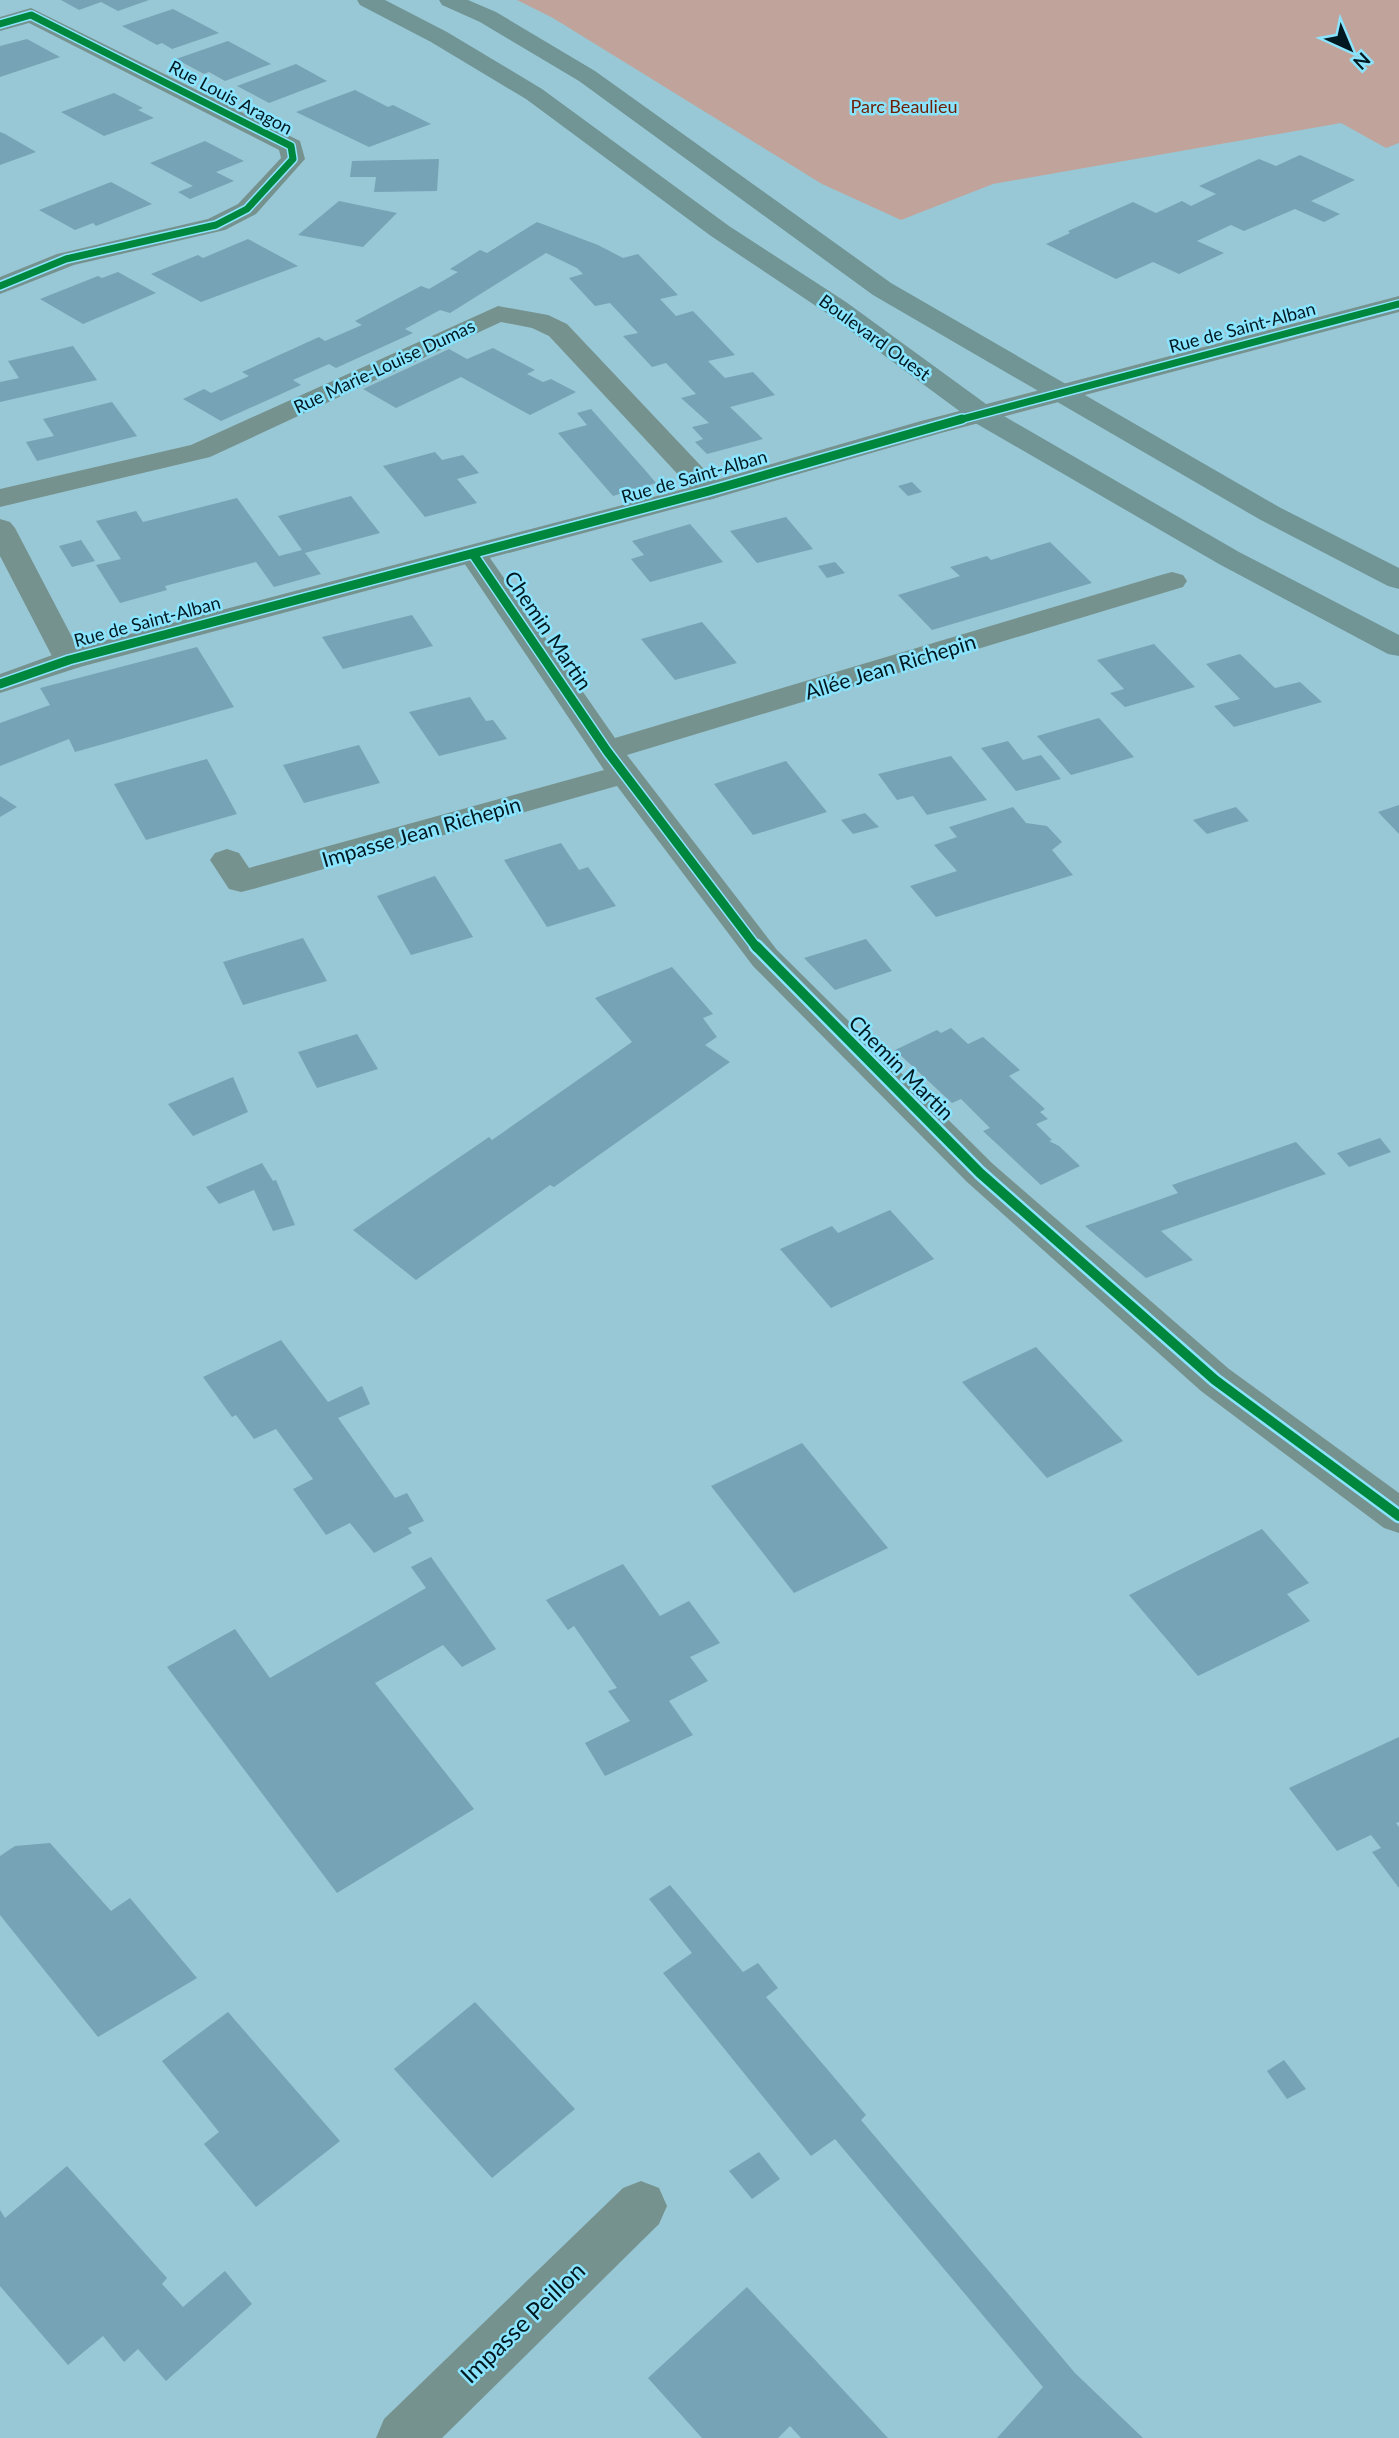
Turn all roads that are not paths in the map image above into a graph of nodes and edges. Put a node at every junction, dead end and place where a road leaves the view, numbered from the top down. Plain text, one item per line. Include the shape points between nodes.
1 (368, 0) edge
2 (450, 0) edge
3 (0, 24) edge
4 (0, 286) edge
5 (1399, 304) edge
6 (709, 491) junction
7 (0, 498) edge
8 (0, 528) edge
9 (474, 554) junction
10 (1399, 580) edge
11 (1172, 581) dead end
12 (1399, 647) edge
13 (69, 660) junction
14 (0, 684) edge
15 (616, 763) junction
16 (227, 860) dead end
17 (1399, 1516) edge
18 (641, 2206) dead end
19 (403, 2438) edge

1 - 12 main road, Boulevard Ouest via 534,93 986,418 1229,558
2 - 10 main road via 488,17 587,76 882,289 1269,513
3 - 4 street, Rue Louis Aragon via 31,15 291,146 293,159 247,209 216,225 66,258
5 - 6 street, Rue de Saint-Alban via 931,427
6 - 7 street, Rue Marie-Louise Dumas via 558,330 539,321 498,314 200,451
6 - 9 street, Rue de Saint-Alban
8 - 13 street
9 - 13 street, Rue de Saint-Alban
9 - 15 street, Chemin Martin
11 - 15 street, Allée Jean Richepin
13 - 14 street, Rue de Saint-Alban
15 - 16 street, Impasse Jean Richepin via 241,881
15 - 17 street, Chemin Martin via 765,958 980,1173 1215,1380
18 - 19 street, Impasse Peillon

